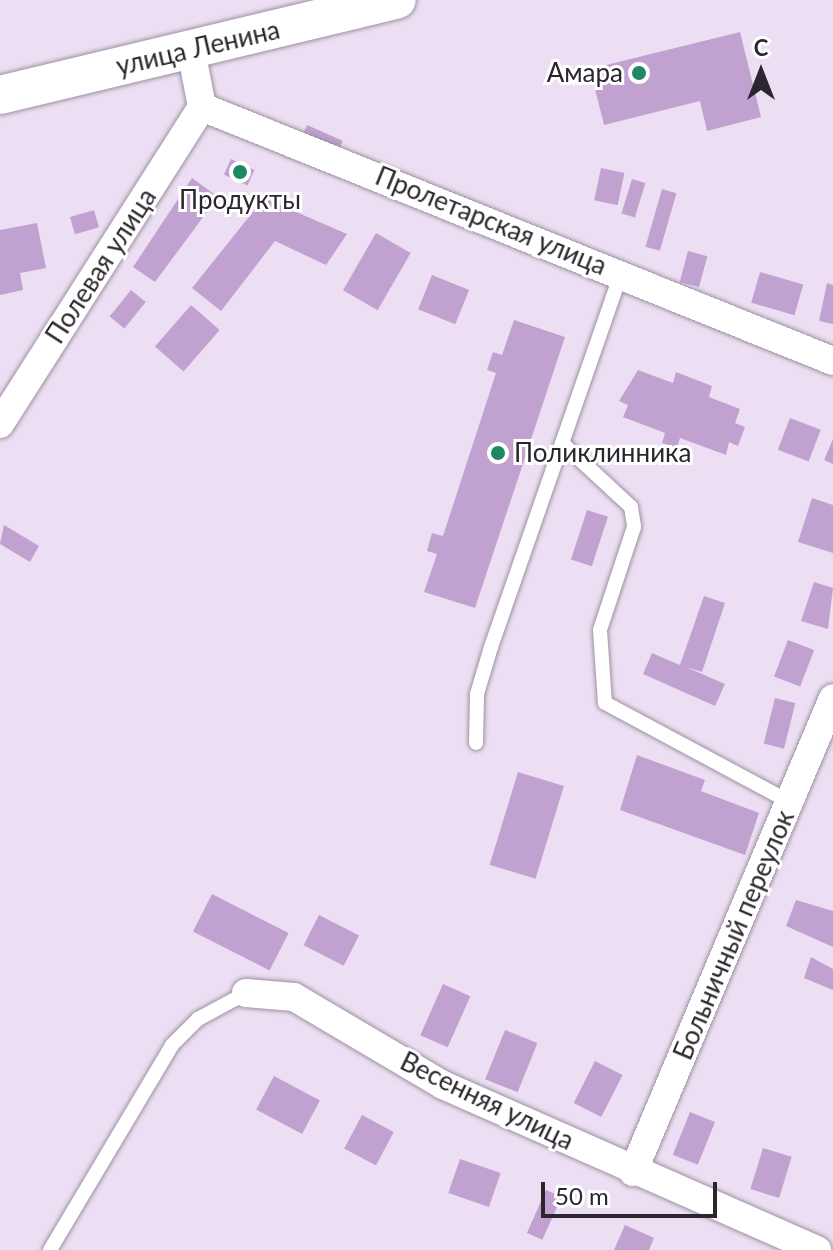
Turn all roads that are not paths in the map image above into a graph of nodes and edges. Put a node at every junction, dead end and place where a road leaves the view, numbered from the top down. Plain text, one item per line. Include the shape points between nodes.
1 (397, 0) edge
2 (191, 50) junction
3 (0, 95) edge
4 (202, 107) junction
5 (622, 273) junction
6 (833, 361) edge
7 (0, 424) edge
8 (562, 443) junction
9 (833, 698) edge
10 (476, 743) dead end
11 (790, 802) junction
12 (246, 993) joint
13 (633, 1172) junction
14 (50, 1250) edge
15 (817, 1250) edge

1 - 2 main road, улица Ленина
2 - 3 main road, улица Ленина
2 - 4 street
4 - 5 street, Пролетарская улица
4 - 7 street, Полевая улица
5 - 6 street, Пролетарская улица
5 - 8 lane
8 - 10 lane via 480,682
8 - 11 lane via 631,507 634,527 600,630 605,703
9 - 11 street, Больничный переулок
11 - 13 street, Больничный переулок
12 - 13 street, Весенняя улица via 294,997 443,1085
12 - 14 lane via 198,1019 172,1045
13 - 15 street, Весенняя улица

